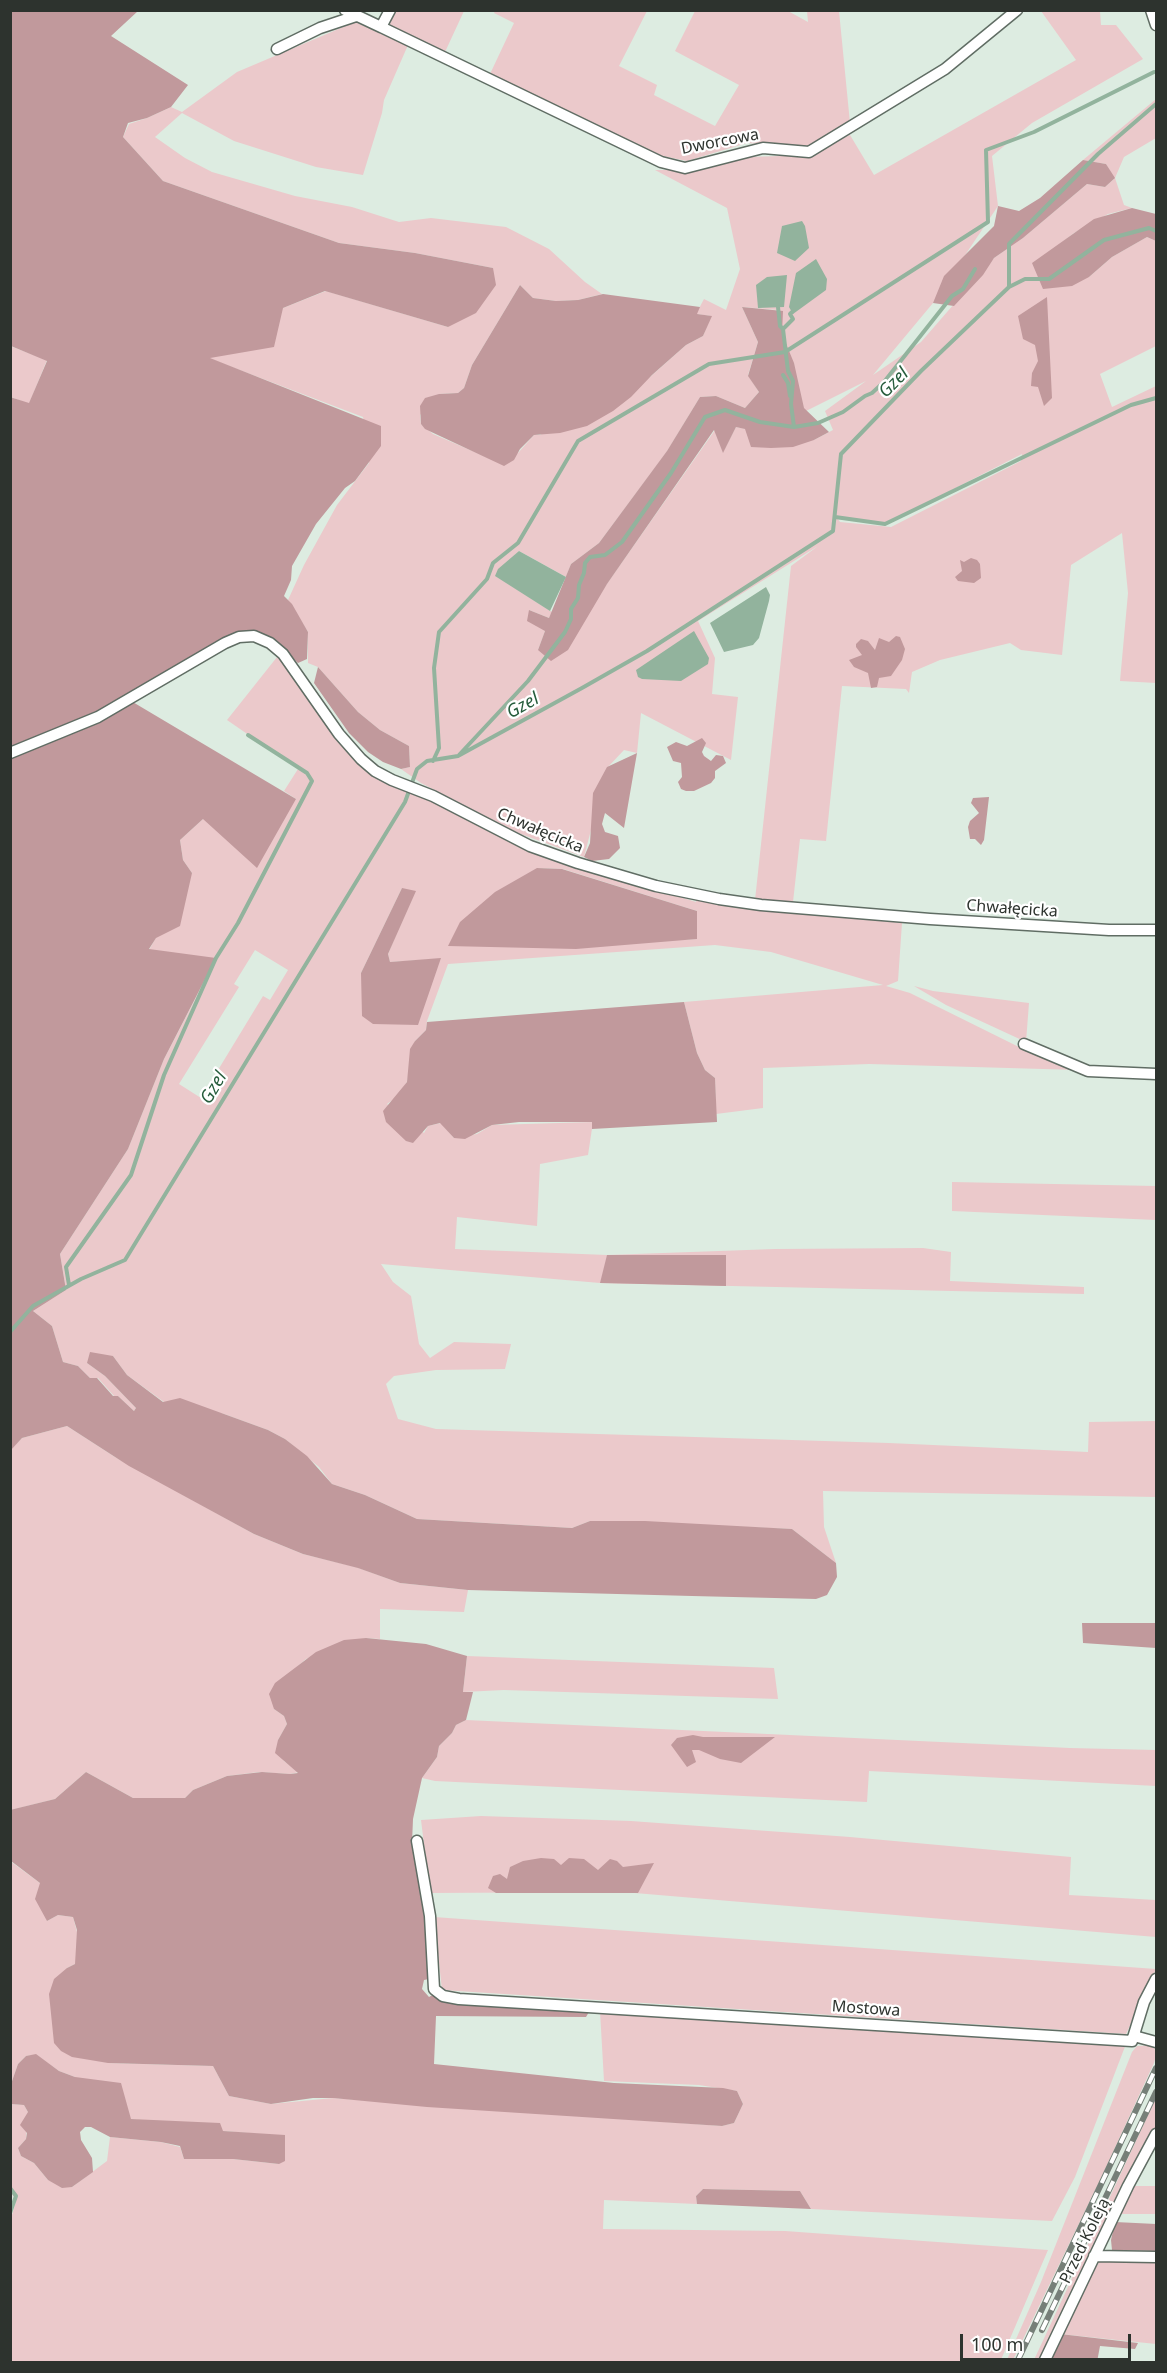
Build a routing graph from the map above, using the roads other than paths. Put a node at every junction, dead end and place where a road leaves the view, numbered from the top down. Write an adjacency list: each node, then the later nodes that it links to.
1 (345, 10): 5 (street, Dworcowa)
2 (390, 10): 7 (street)
3 (1017, 10): 7 (street, Dworcowa)
4 (1151, 10): 6 (street)
5 (356, 16): 7 (street, Dworcowa); 8 (street)
6 (1156, 25)
7 (381, 27)
8 (277, 49)
9 (10, 753): 10 (street, Chwałęcicka)
10 (1156, 930)
11 (1024, 1044): 12 (street)
12 (1156, 1074)
13 (417, 1841): 15 (street, Mostowa)
14 (1156, 1979): 15 (street)
15 (1133, 2039): 16 (street, Mostowa)
16 (1156, 2042)
17 (1156, 2134): 18 (street, Przed Koleją)
18 (1094, 2256): 19 (street); 20 (street, Przed Koleją)
19 (1156, 2257)
20 (1044, 2362)

